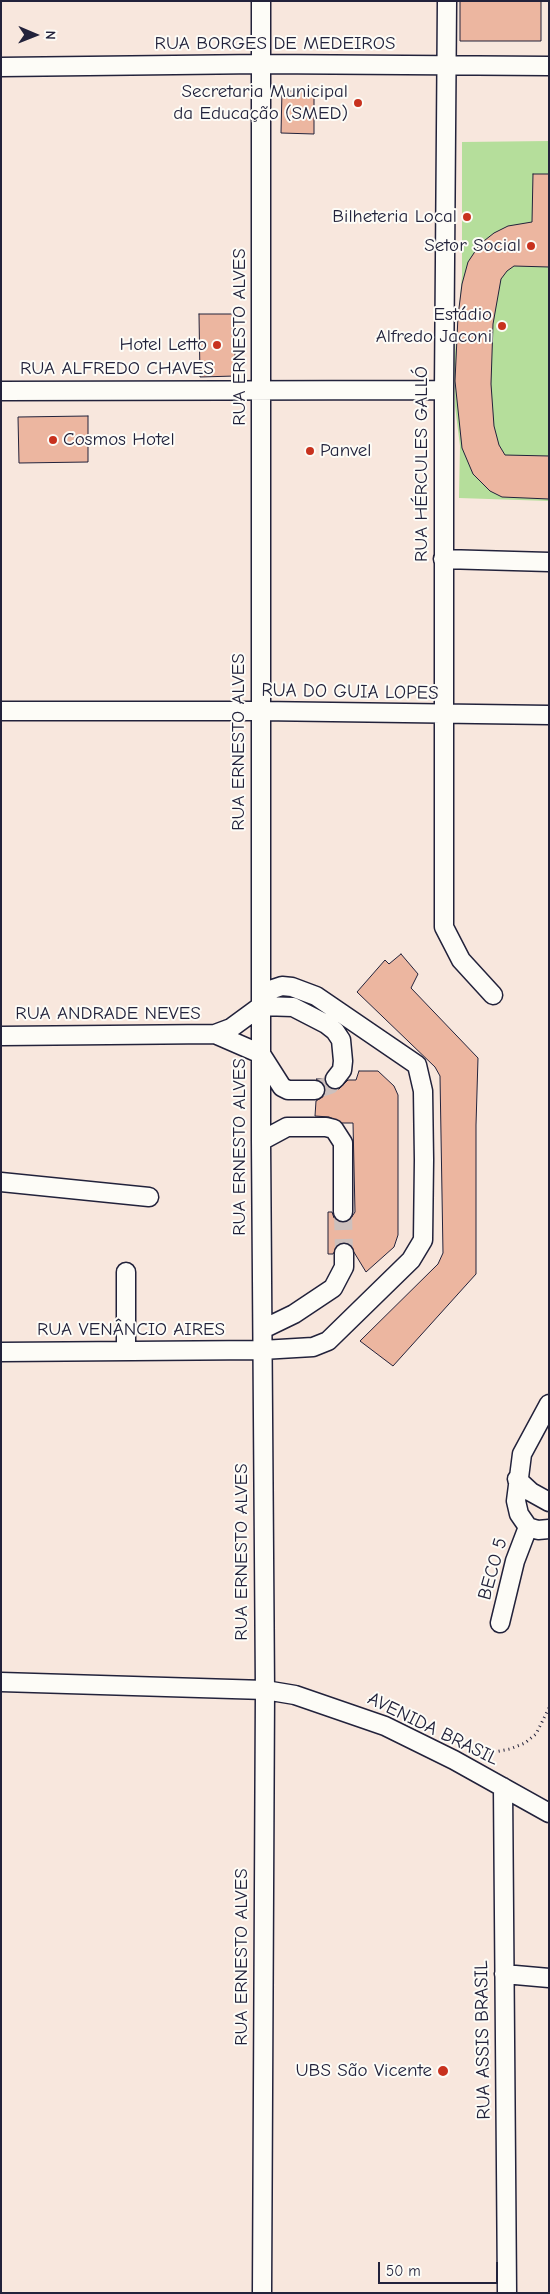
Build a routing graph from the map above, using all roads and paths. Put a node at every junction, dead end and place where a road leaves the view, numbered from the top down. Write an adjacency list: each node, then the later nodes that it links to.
1 (261, 1): 3 (street, RUA ERNESTO ALVES)
2 (447, 1): 4 (street, RUA HÉRCULES GALLÓ)
3 (261, 64): 4 (street, RUA BORGES DE MEDEIROS); 6 (street, RUA BORGES DE MEDEIROS); 7 (street, RUA ERNESTO ALVES)
4 (447, 65): 5 (street, RUA BORGES DE MEDEIROS); 8 (street, RUA HÉRCULES GALLÓ)
5 (549, 66)
6 (1, 67)
7 (261, 390): 8 (street, RUA ALFREDO CHAVES); 9 (street, RUA ALFREDO CHAVES); 13 (street, RUA ERNESTO ALVES)
8 (444, 390): 10 (street, RUA HÉRCULES GALLÓ)
9 (1, 391)
10 (443, 559): 11 (street); 14 (street, RUA HÉRCULES GALLÓ)
11 (549, 562)
12 (1, 711): 13 (street, RUA DO GUIA LOPES)
13 (260, 711): 14 (street, RUA DO GUIA LOPES); 17 (street, RUA ERNESTO ALVES)
14 (444, 715): 15 (street, RUA DO GUIA LOPES); 16 (street, RUA HÉRCULES GALLÓ)
15 (549, 715)
16 (493, 995)
17 (261, 1006): 18 (street, RUA ANDRADE NEVES); 20 (street, RUA ERNESTO ALVES); 21 (street); 31 (street, RUA ANDRADE NEVES)
18 (215, 1034): 19 (street, RUA ANDRADE NEVES); 20 (street, RUA ANDRADE NEVES)
19 (1, 1036)
20 (261, 1054): 22 (street); 23 (street, RUA ERNESTO ALVES)
21 (335, 1079)
22 (315, 1090)
23 (261, 1141): 26 (street); 29 (street, RUA ERNESTO ALVES)
24 (1, 1182): 25 (street)
25 (149, 1197)
26 (343, 1212)
27 (344, 1253): 29 (street)
28 (126, 1272): 30 (street)
29 (262, 1329): 31 (street, RUA ERNESTO ALVES)
30 (126, 1350): 31 (street, RUA VENÂNCIO AIRES); 32 (street, RUA VENÂNCIO AIRES)
31 (262, 1350): 40 (street, RUA ERNESTO ALVES)
32 (1, 1352)
33 (549, 1404): 34 (street)
34 (517, 1479): 35 (street); 36 (street)
35 (549, 1502)
36 (528, 1527): 37 (street); 38 (street, BECO 5)
37 (549, 1529)
38 (500, 1623)
39 (1, 1682): 40 (street, AVENIDA BRASIL)
40 (264, 1690): 42 (street, AVENIDA BRASIL); 47 (street, RUA ERNESTO ALVES)
41 (549, 1708): 42 (path)
42 (454, 1760): 43 (street, AVENIDA BRASIL)
43 (503, 1787): 44 (street, AVENIDA BRASIL); 45 (street, RUA ASSIS BRASIL)
44 (549, 1813)
45 (504, 1974): 46 (street); 48 (street, RUA ASSIS BRASIL)
46 (549, 1978)
47 (262, 2293)
48 (507, 2293)

